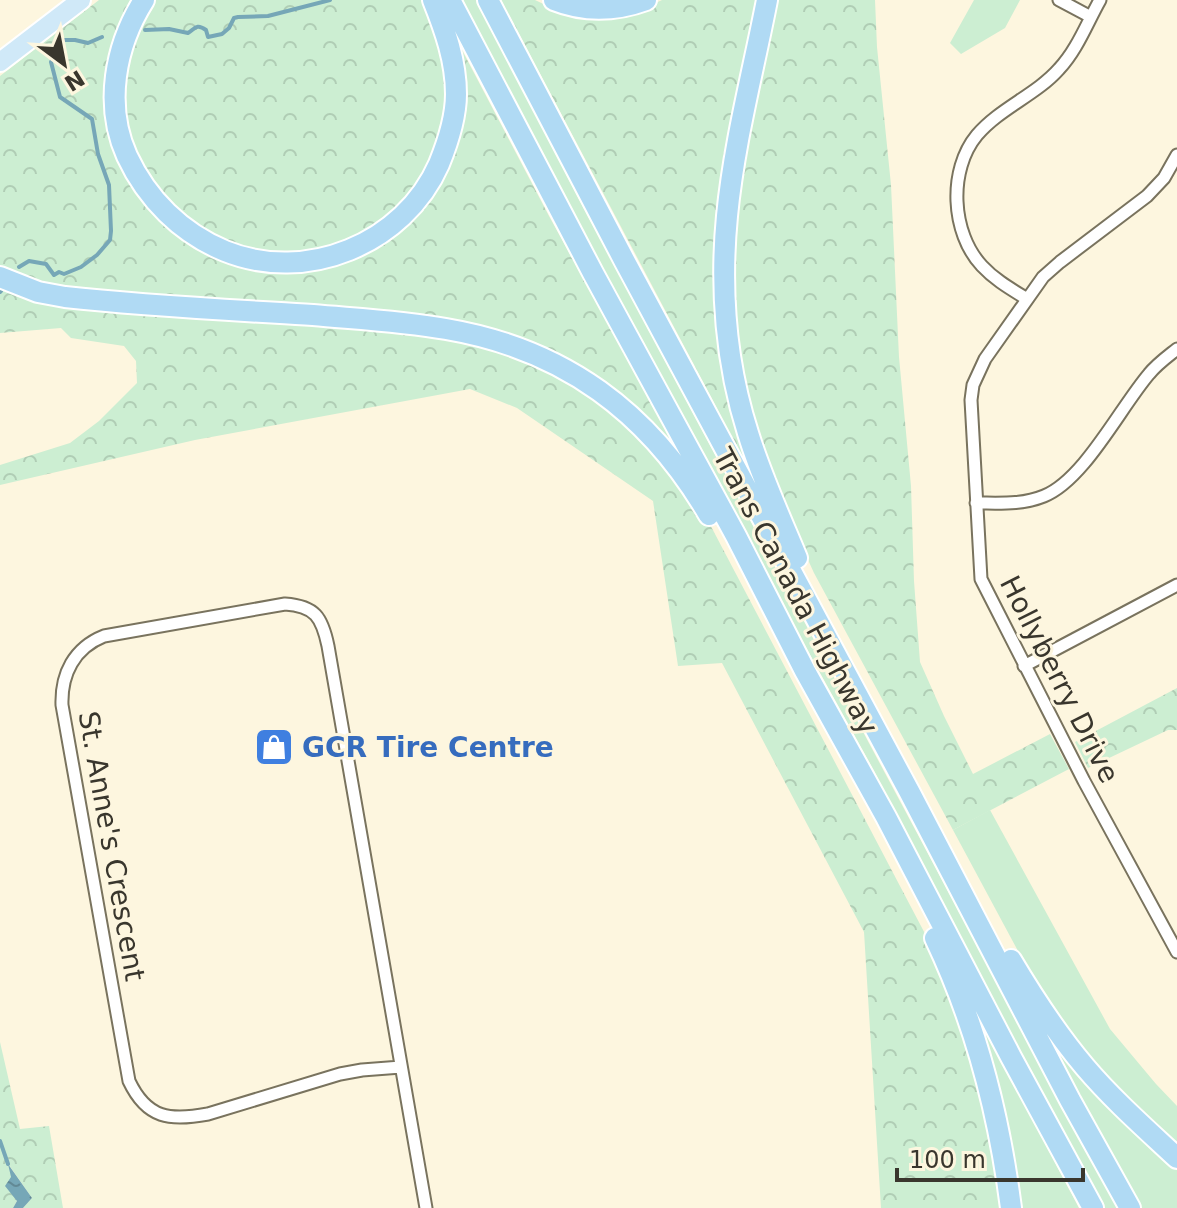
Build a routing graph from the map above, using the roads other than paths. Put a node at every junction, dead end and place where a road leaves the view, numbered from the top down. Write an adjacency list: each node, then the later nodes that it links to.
1 (81, 0): 12 (main road)
2 (144, 0): 3 (highway)
3 (433, 0)
4 (450, 0): 21 (highway, Trans Canada Highway)
5 (488, 0): 20 (highway, Trans Canada Highway)
6 (554, 0): 7 (highway)
7 (646, 0)
8 (767, 0): 20 (highway)
9 (1059, 0): 11 (street)
10 (1100, 0): 11 (street)
11 (1091, 17): 15 (street)
12 (0, 62)
13 (1177, 155): 15 (street, Hollyberry Drive)
14 (0, 277): 21 (highway)
15 (1027, 299): 17 (street, Hollyberry Drive)
16 (1177, 349): 17 (street)
17 (976, 503): 19 (street, Hollyberry Drive)
18 (1177, 585): 19 (street)
19 (1024, 666): 22 (street, Hollyberry Drive)
20 (905, 785): 24 (highway); 28 (highway, Trans Canada Highway)
21 (883, 811): 26 (highway); 27 (highway, Trans Canada Highway)
22 (1177, 952)
23 (401, 1067): 23 (street, St. Anne's Crescent); 25 (street, St. Anne's Crescent)
24 (1177, 1158)
25 (426, 1208)
26 (1011, 1208)
27 (1093, 1208)
28 (1130, 1208)

